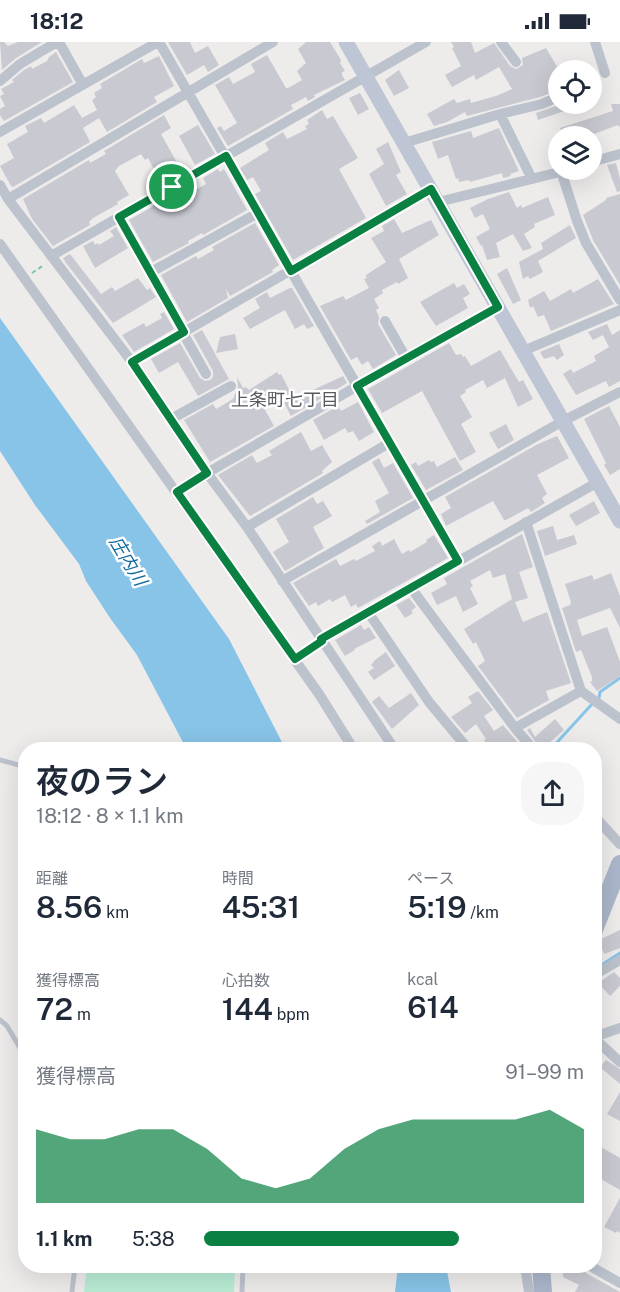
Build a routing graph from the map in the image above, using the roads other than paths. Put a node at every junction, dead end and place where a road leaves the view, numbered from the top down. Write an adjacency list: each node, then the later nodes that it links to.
1 (58, 42): 11 (street); 12 (street)
2 (159, 42): 12 (street); 13 (street)
3 (273, 42): 13 (street)
4 (346, 42): 10 (street)
5 (426, 42): 10 (street)
6 (501, 42): 8 (street)
7 (595, 42): 9 (street)
8 (516, 62)
9 (605, 73)
10 (366, 76): 17 (street); 19 (street)
11 (0, 81)
12 (83, 85): 16 (street)
13 (188, 92): 19 (street); 26 (street)
14 (548, 101): 15 (street)
15 (500, 114): 17 (street); 22 (street)
16 (0, 132)
17 (405, 143): 25 (street)
18 (620, 154): 20 (street)
19 (226, 156): 27 (street); 28 (street)
20 (602, 159)
21 (548, 175): 22 (street)
22 (532, 179): 25 (street)
23 (567, 180): 33 (street)
24 (0, 185): 26 (street)
25 (435, 196): 31 (street); 34 (street)
26 (8, 199): 30 (street)
27 (258, 213): 31 (street); 32 (street)
28 (119, 217): 30 (street); 32 (street)
29 (0, 244): 62 (street)
30 (52, 258): 40 (street)
31 (291, 271): 37 (street); 43 (street)
32 (151, 272): 37 (street)
33 (620, 300)
34 (498, 307): 38 (street); 39 (street)
35 (620, 310): 38 (street)
36 (385, 321): 39 (street)
37 (184, 332): 40 (street); 41 (street)
38 (523, 351): 46 (street)
39 (406, 358): 43 (street)
40 (132, 362): 45 (street)
41 (206, 374)
42 (231, 386): 45 (street)
43 (357, 386): 47 (street); 48 (street)
44 (620, 392): 46 (street)
45 (171, 419): 48 (street)
46 (563, 421): 49 (street); 50 (street)
47 (389, 443): 50 (street); 53 (street)
48 (207, 473): 53 (street)
49 (598, 482): 51 (street); 52 (street)
50 (423, 502): 54 (street); 55 (street)
51 (619, 516)
52 (526, 522): 54 (street); 59 (street)
53 (247, 527): 55 (street)
54 (458, 561): 56 (street)
55 (282, 581): 58 (street)
56 (411, 588): 57 (street); 61 (street)
57 (369, 612): 58 (street); 64 (street)
58 (322, 640): 63 (street)
59 (581, 691): 60 (street); 61 (street)
60 (620, 719)
61 (515, 728): 65 (street)
62 (349, 742)
63 (390, 742)
64 (463, 742)
65 (527, 742)
66 (0, 760): 67 (lane)
67 (18, 765)
68 (602, 825): 69 (street)
69 (620, 844)
70 (620, 864): 71 (main road)
71 (602, 910)
72 (618, 964): 73 (street)
73 (602, 971)
74 (0, 1020): 77 (lane)
75 (620, 1028): 76 (street)
76 (602, 1034)
77 (18, 1045)
78 (602, 1045): 79 (street)
79 (620, 1062)
80 (74, 1273): 86 (lane)
81 (243, 1273): 87 (lane)
82 (526, 1273): 88 (street)
83 (542, 1273): 89 (main road)
84 (602, 1273): 85 (street)
85 (620, 1283)
86 (72, 1292)
87 (242, 1292)
88 (529, 1292)
89 (543, 1292)

